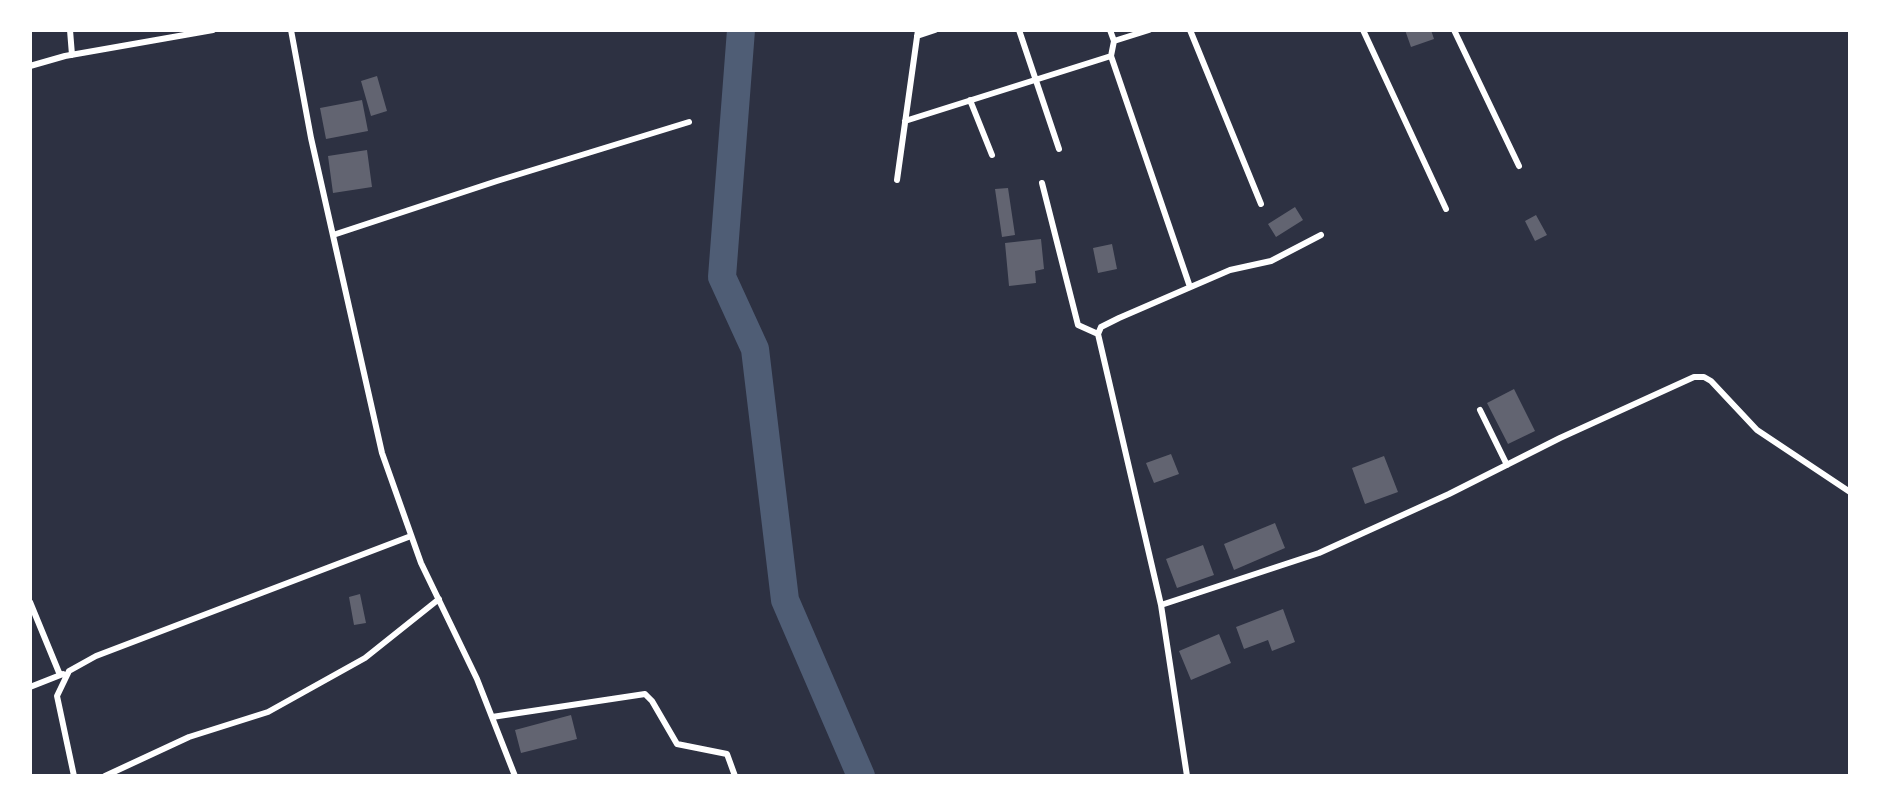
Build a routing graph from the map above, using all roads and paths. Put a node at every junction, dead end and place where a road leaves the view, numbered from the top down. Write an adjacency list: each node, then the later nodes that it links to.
1 (70, 30): 13 (street)
2 (213, 30): 13 (street)
3 (291, 30): 27 (street)
4 (935, 30): 11 (street)
5 (1019, 30): 16 (street)
6 (1110, 30): 12 (street)
7 (1149, 30): 12 (street)
8 (1190, 30): 25 (street)
9 (1363, 30): 26 (street)
10 (1454, 30): 22 (street)
11 (917, 33): 18 (street)
12 (1114, 41): 14 (street)
13 (72, 55): 15 (street)
14 (1111, 56): 16 (street); 29 (street)
15 (30, 66)
16 (1035, 80): 17 (street); 20 (street)
17 (970, 100): 18 (street); 21 (street)
18 (905, 121): 23 (street)
19 (689, 122): 27 (street)
20 (1059, 149)
21 (992, 155)
22 (1519, 166)
23 (897, 180)
24 (1042, 183): 30 (street)
25 (1261, 204)
26 (1446, 209)
27 (333, 235): 34 (street)
28 (1321, 235): 29 (street)
29 (1190, 287): 30 (street)
30 (1098, 334): 37 (street)
31 (1480, 410): 32 (street)
32 (1508, 465): 33 (street); 37 (street)
33 (1850, 492)
34 (411, 536): 35 (street); 38 (street)
35 (439, 599): 41 (street); 43 (street)
36 (30, 602): 39 (street)
37 (1161, 605): 46 (street)
38 (69, 671): 39 (street); 42 (street)
39 (60, 675): 40 (street)
40 (30, 687)
41 (492, 717): 44 (street); 45 (street)
42 (74, 776)
43 (105, 776)
44 (515, 776)
45 (735, 776)
46 (1187, 776)

